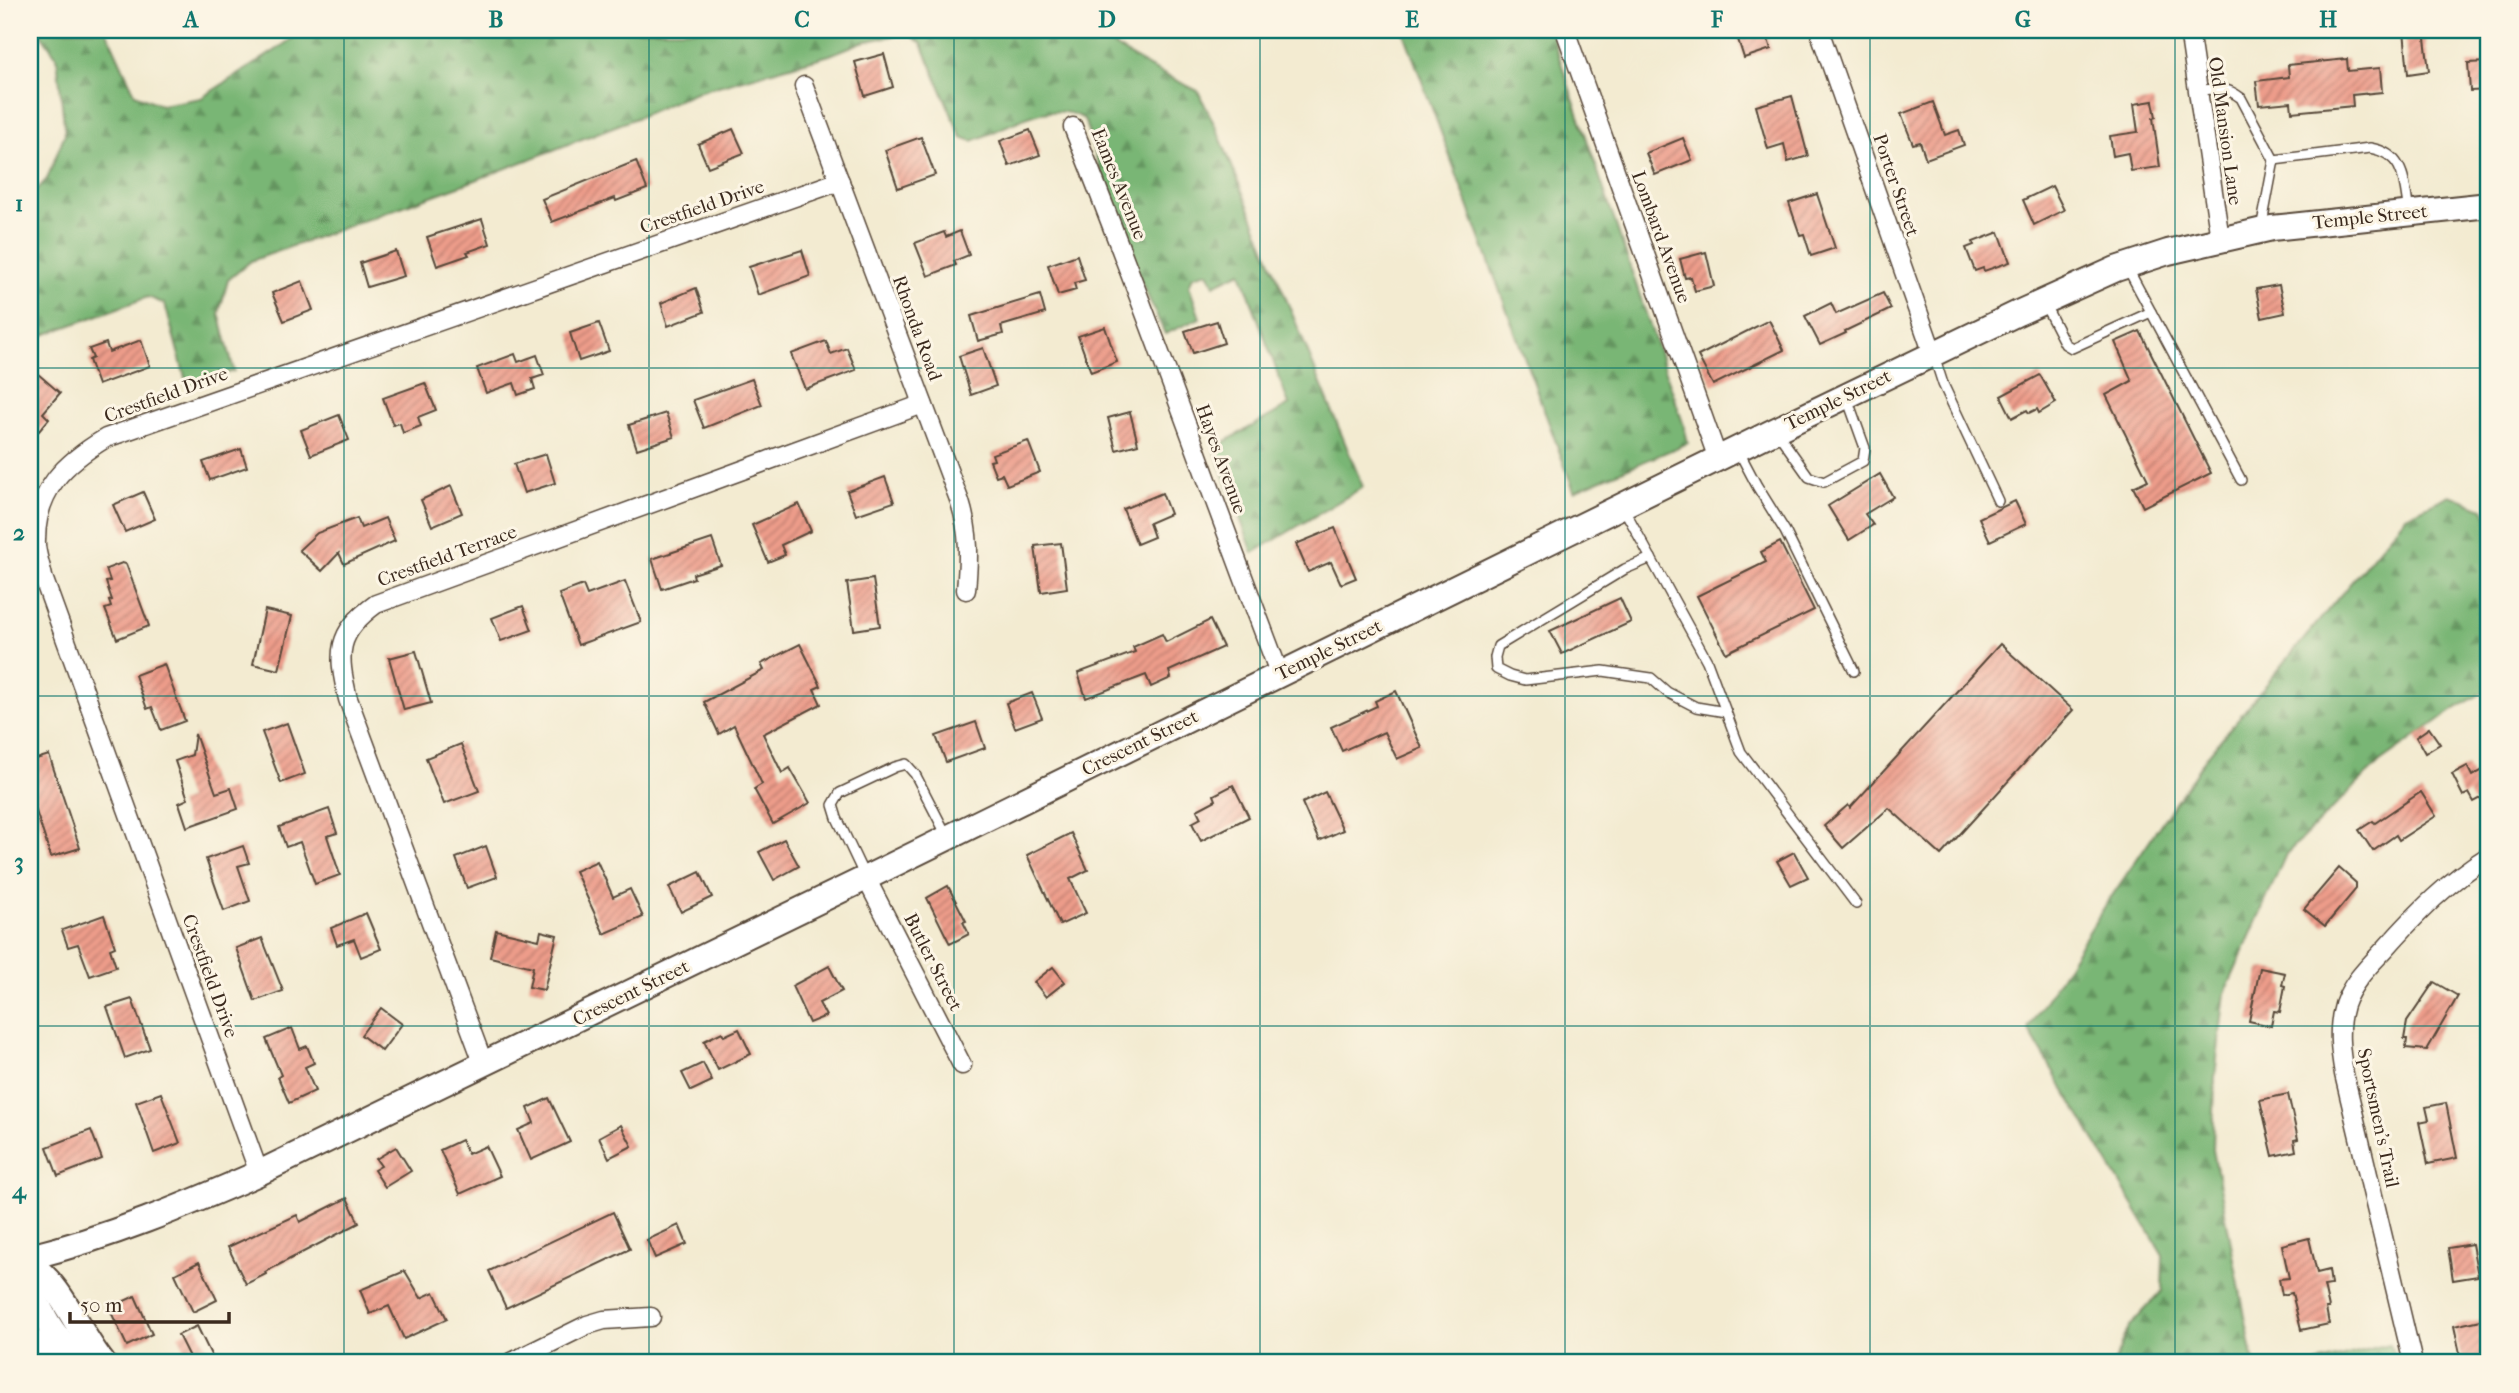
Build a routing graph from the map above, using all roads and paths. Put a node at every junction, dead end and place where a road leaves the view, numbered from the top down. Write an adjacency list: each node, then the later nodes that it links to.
1 (1565, 30): 21 (street, Lombard Avenue)
2 (1819, 30): 17 (street, Porter Street)
3 (2189, 30): 5 (street, Old Mansion Lane)
4 (804, 86): 8 (street, Rhonda Road)
5 (2198, 91): 7 (lane); 12 (street, Old Mansion Lane)
6 (1073, 127): 13 (street, Eames Avenue)
7 (2274, 160): 10 (lane); 11 (lane)
8 (840, 181): 19 (street, Rhonda Road); 37 (street, Crestfield Drive)
9 (2489, 205): 10 (main road, Temple Street)
10 (2409, 213): 11 (main road, Temple Street)
11 (2260, 230): 12 (main road, Temple Street)
12 (2220, 239): 14 (main road, Temple Street)
13 (1125, 257): 28 (street, Hayes Avenue)
14 (2126, 266): 15 (main road, Temple Street); 16 (lane)
15 (2043, 302): 16 (lane); 17 (main road, Temple Street)
16 (2151, 312): 22 (lane)
17 (1933, 354): 18 (main road, Temple Street); 23 (lane)
18 (1846, 396): 20 (main road, Temple Street); 20 (lane)
19 (923, 404): 26 (street, Rhonda Road); 35 (street, Crestfield Terrace)
20 (1776, 430): 21 (main road, Temple Street)
21 (1728, 454): 24 (main road, Temple Street); 27 (lane)
22 (2241, 480)
23 (1998, 501)
24 (1622, 506): 25 (lane); 28 (main road, Temple Street)
25 (1651, 558): 30 (lane); 30 (lane)
26 (967, 590)
27 (1854, 671)
28 (1280, 675): 29 (main road, Temple Street)
29 (1222, 703): 31 (main road, Crescent Street)
30 (1726, 712): 34 (lane)
31 (948, 838): 33 (main road, Crescent Street); 33 (lane)
32 (2489, 856): 47 (street, Sportsmen's Trail)
33 (866, 878): 35 (main road, Crescent Street); 36 (street, Butler Street)
34 (1856, 904)
35 (484, 1065): 37 (main road, Crescent Street)
36 (962, 1065)
37 (259, 1173): 38 (main road, Crescent Street)
38 (30, 1256)
39 (30, 1264): 45 (main road)
40 (30, 1289): 44 (main road)
41 (651, 1317): 46 (street)
42 (30, 1340): 43 (main road)
43 (62, 1363)
44 (84, 1363)
45 (103, 1363)
46 (510, 1363)
47 (2413, 1363)

